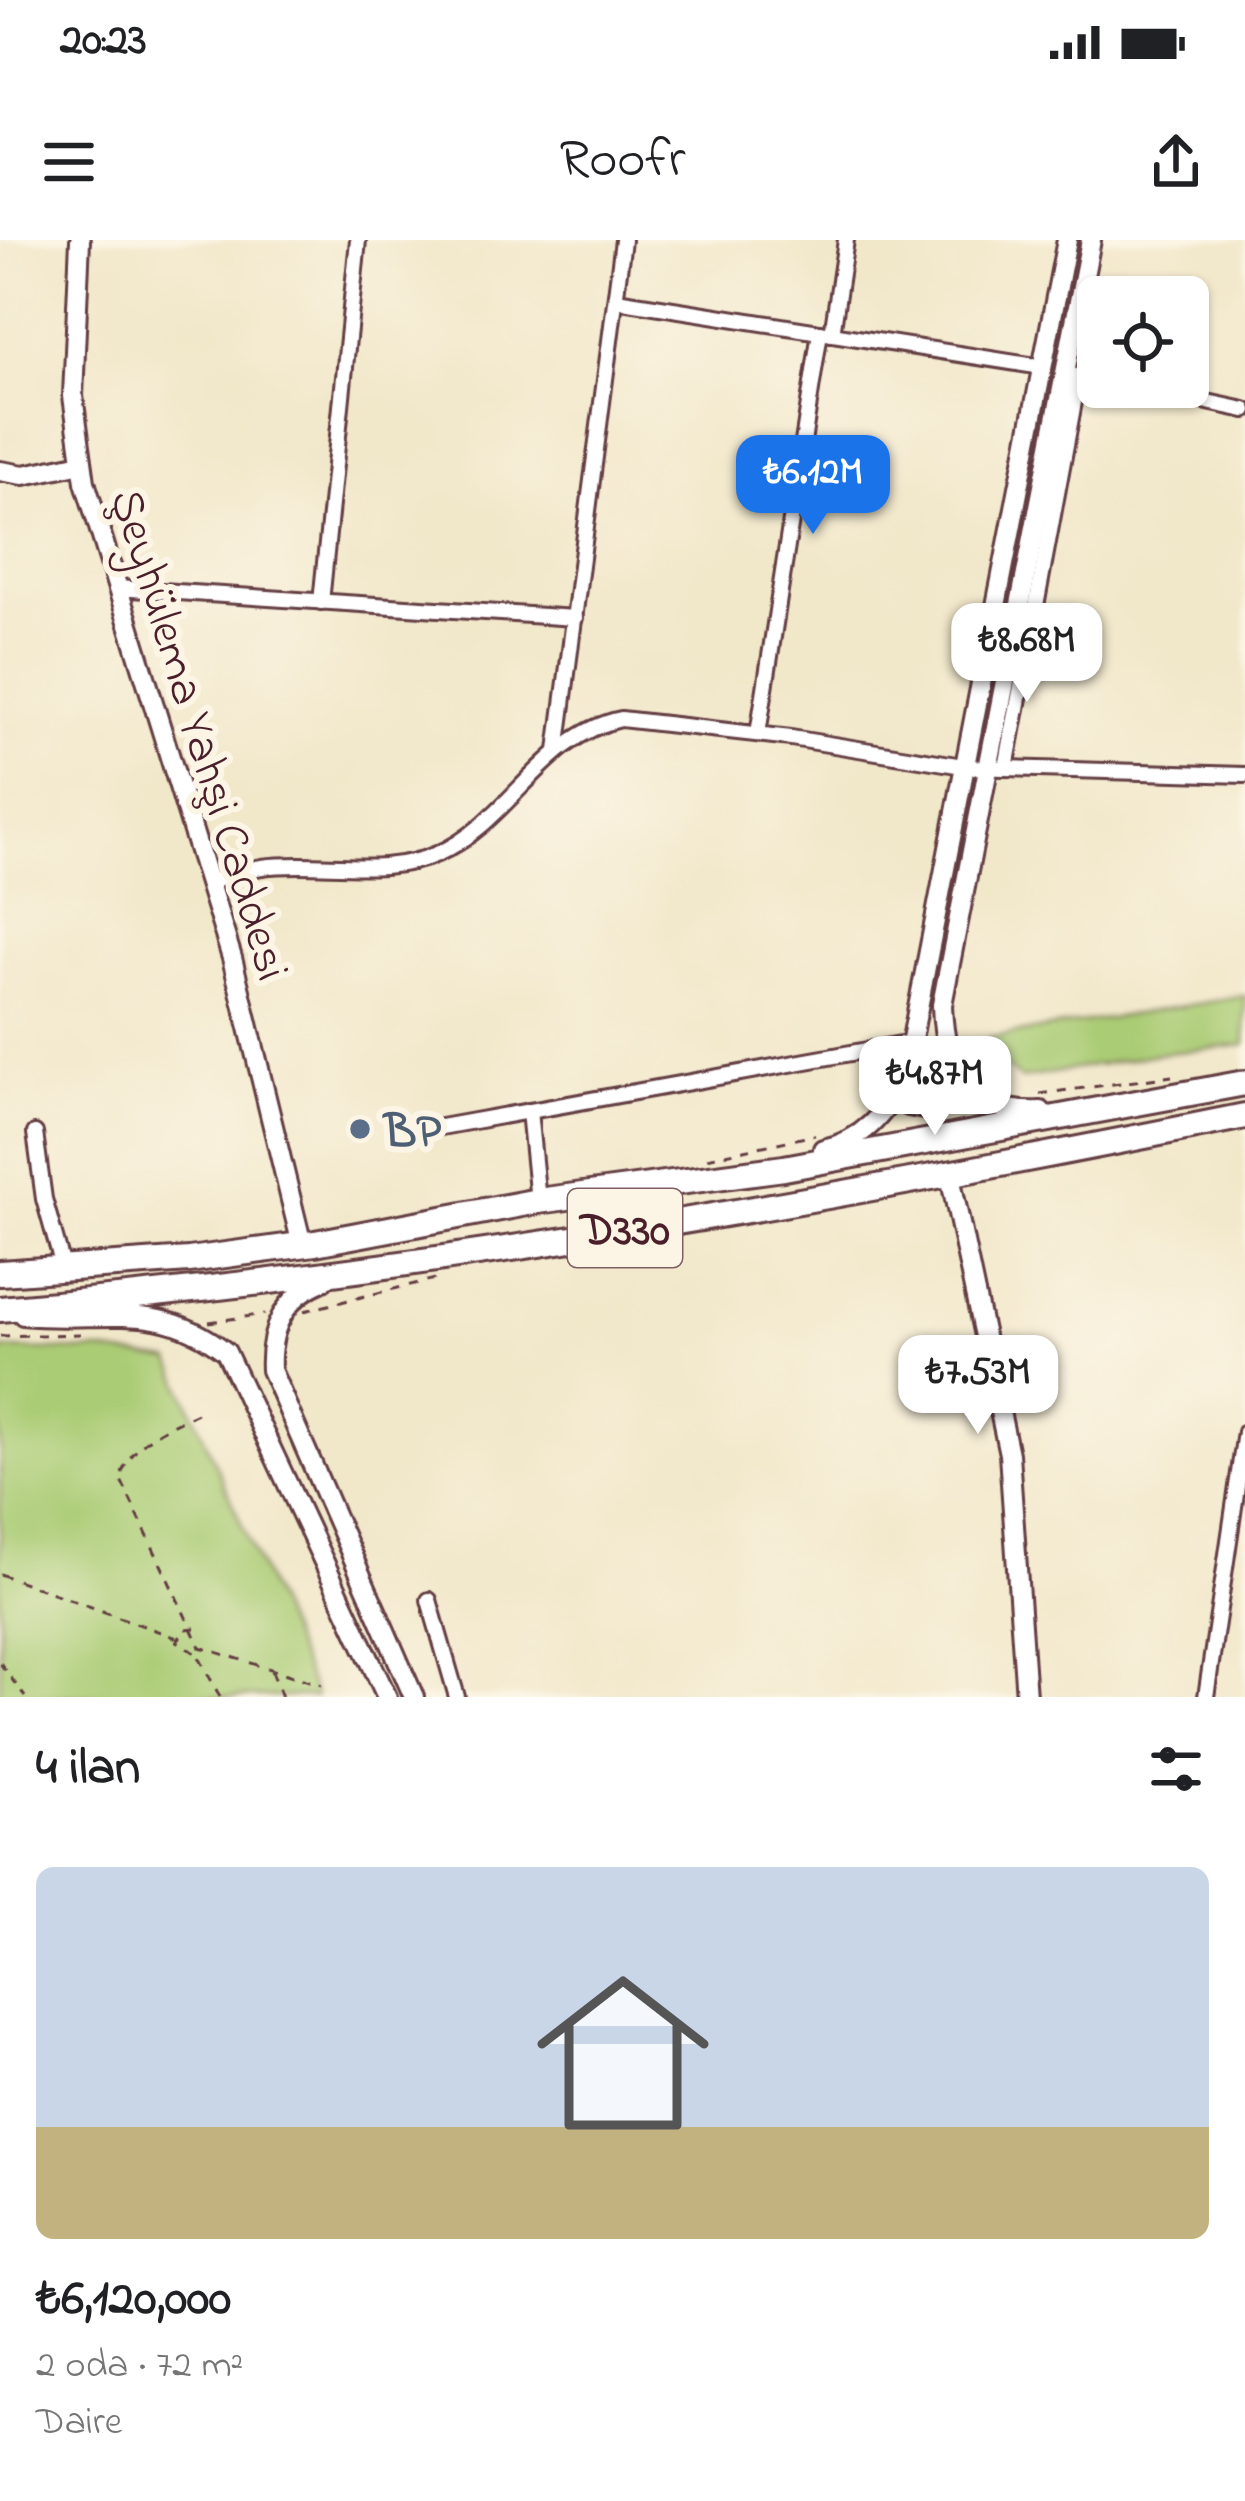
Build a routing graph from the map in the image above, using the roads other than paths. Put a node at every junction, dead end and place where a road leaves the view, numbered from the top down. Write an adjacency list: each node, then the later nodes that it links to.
1 (80, 240): 14 (street, Şeyhülema Yahşi Caddesi)
2 (358, 240): 17 (street)
3 (623, 240): 7 (street)
4 (846, 240): 8 (street)
5 (1066, 240): 9 (street)
6 (1091, 240): 10 (street)
7 (616, 300): 8 (street); 18 (street)
8 (826, 333): 9 (street); 19 (street)
9 (1042, 367): 21 (street)
10 (1071, 373): 11 (street); 21 (street)
11 (1077, 374)
12 (1209, 402): 13 (street)
13 (1245, 410)
14 (82, 463): 15 (street); 16 (street, Şeyhülema Yahşi Caddesi)
15 (0, 472)
16 (116, 588): 17 (street); 23 (street, Şeyhülema Yahşi Caddesi)
17 (321, 602): 18 (street)
18 (574, 619): 20 (street)
19 (758, 734): 20 (street); 21 (street)
20 (557, 752): 23 (street)
21 (987, 768): 22 (street); 24 (street); 25 (street)
22 (1245, 775)
23 (208, 883): 36 (street, Şeyhülema Yahşi Caddesi)
24 (911, 1042): 26 (street); 28 (street)
25 (951, 1064): 26 (street); 30 (street)
26 (904, 1080): 33 (street)
27 (1245, 1083): 30 (highway, D330)
28 (529, 1111): 31 (street); 35 (street)
29 (1245, 1116): 34 (highway, D330)
30 (1062, 1119): 33 (highway, D330)
31 (441, 1127)
32 (35, 1133): 37 (street)
33 (784, 1168): 35 (highway, D330)
34 (950, 1176): 39 (highway, D330); 46 (street)
35 (538, 1201): 36 (highway, D330)
36 (302, 1245): 37 (highway, D330)
37 (64, 1270): 38 (highway, D330)
38 (0, 1273)
39 (344, 1273): 40 (highway, D330); 44 (street)
40 (0, 1311): 43 (street)
41 (1245, 1432): 47 (street)
42 (429, 1600): 45 (street)
43 (387, 1697)
44 (414, 1697)
45 (457, 1697)
46 (1026, 1697)
47 (1206, 1697)

